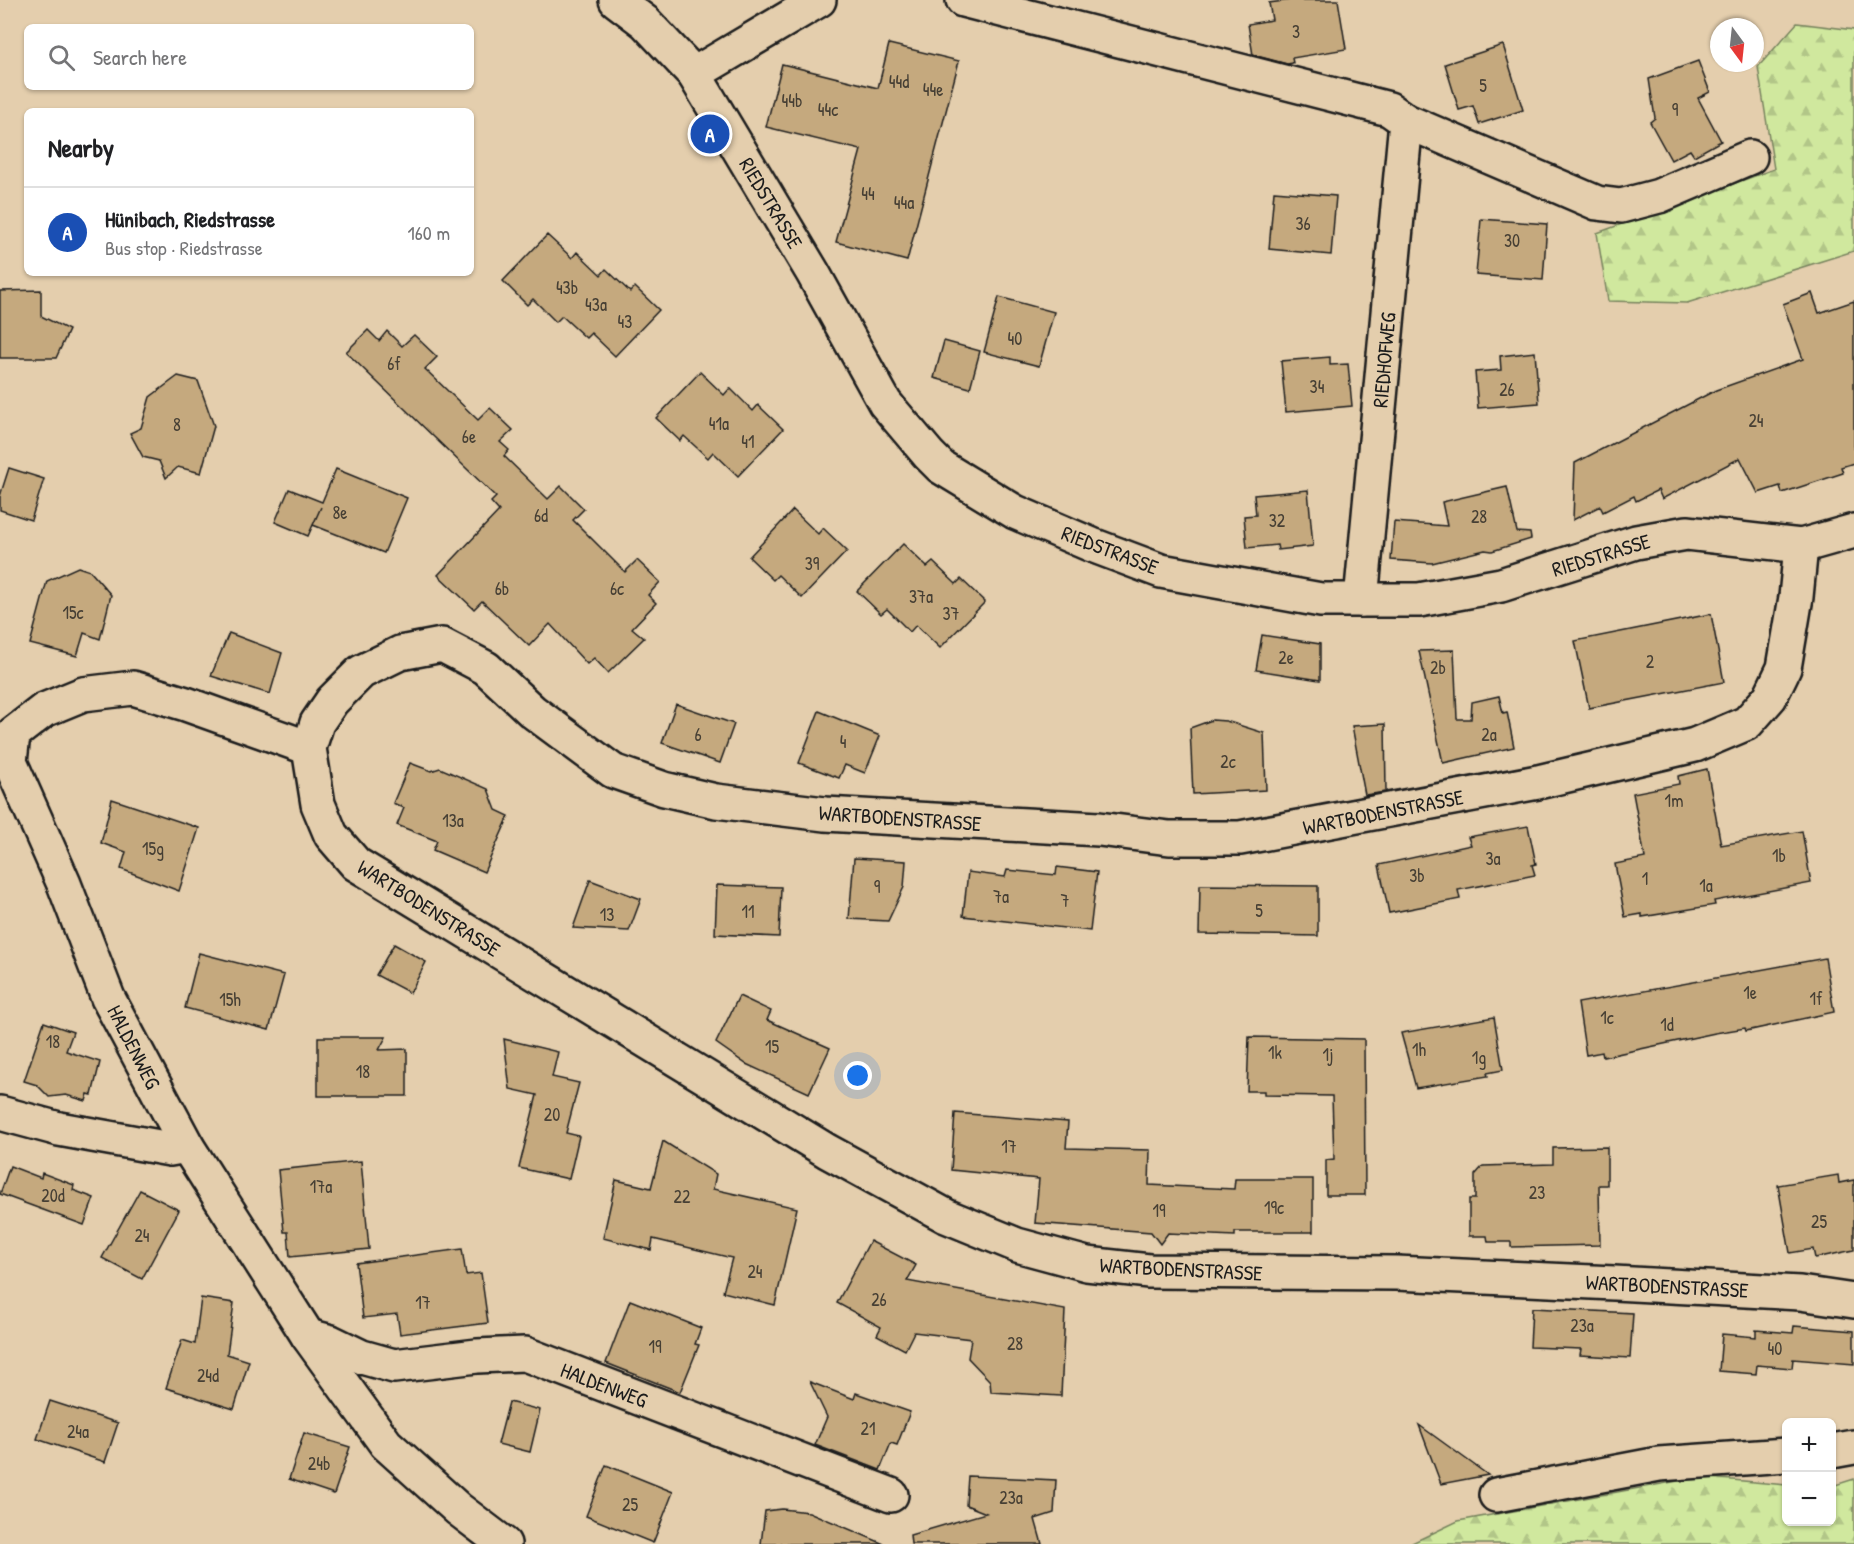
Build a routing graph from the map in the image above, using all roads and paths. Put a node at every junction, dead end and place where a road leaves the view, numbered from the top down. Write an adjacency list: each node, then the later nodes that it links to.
1 (616, 0): 4 (street, RIEDSTRASSE)
2 (819, 0): 4 (street)
3 (963, 0): 5 (street)
4 (694, 74): 9 (street, RIEDSTRASSE)
5 (1406, 121): 6 (street); 9 (street, RIEDHOFWEG)
6 (1750, 157)
7 (1854, 531): 8 (street, RIEDSTRASSE)
8 (1801, 546): 9 (street, RIEDSTRASSE); 11 (street, WARTBODENSTRASSE)
9 (1361, 600)
10 (6, 730): 11 (street, HALDENWEG); 13 (street, HALDENWEG)
11 (309, 748): 14 (street, WARTBODENSTRASSE)
12 (0, 1113): 13 (street)
13 (188, 1146): 15 (street, HALDENWEG)
14 (1854, 1301)
15 (308, 1336): 19 (street, HALDENWEG); 21 (street, HALDENWEG)
16 (1854, 1447): 17 (street)
17 (1836, 1450)
18 (1782, 1455): 20 (street)
19 (891, 1495)
20 (1496, 1495)
21 (504, 1544)

